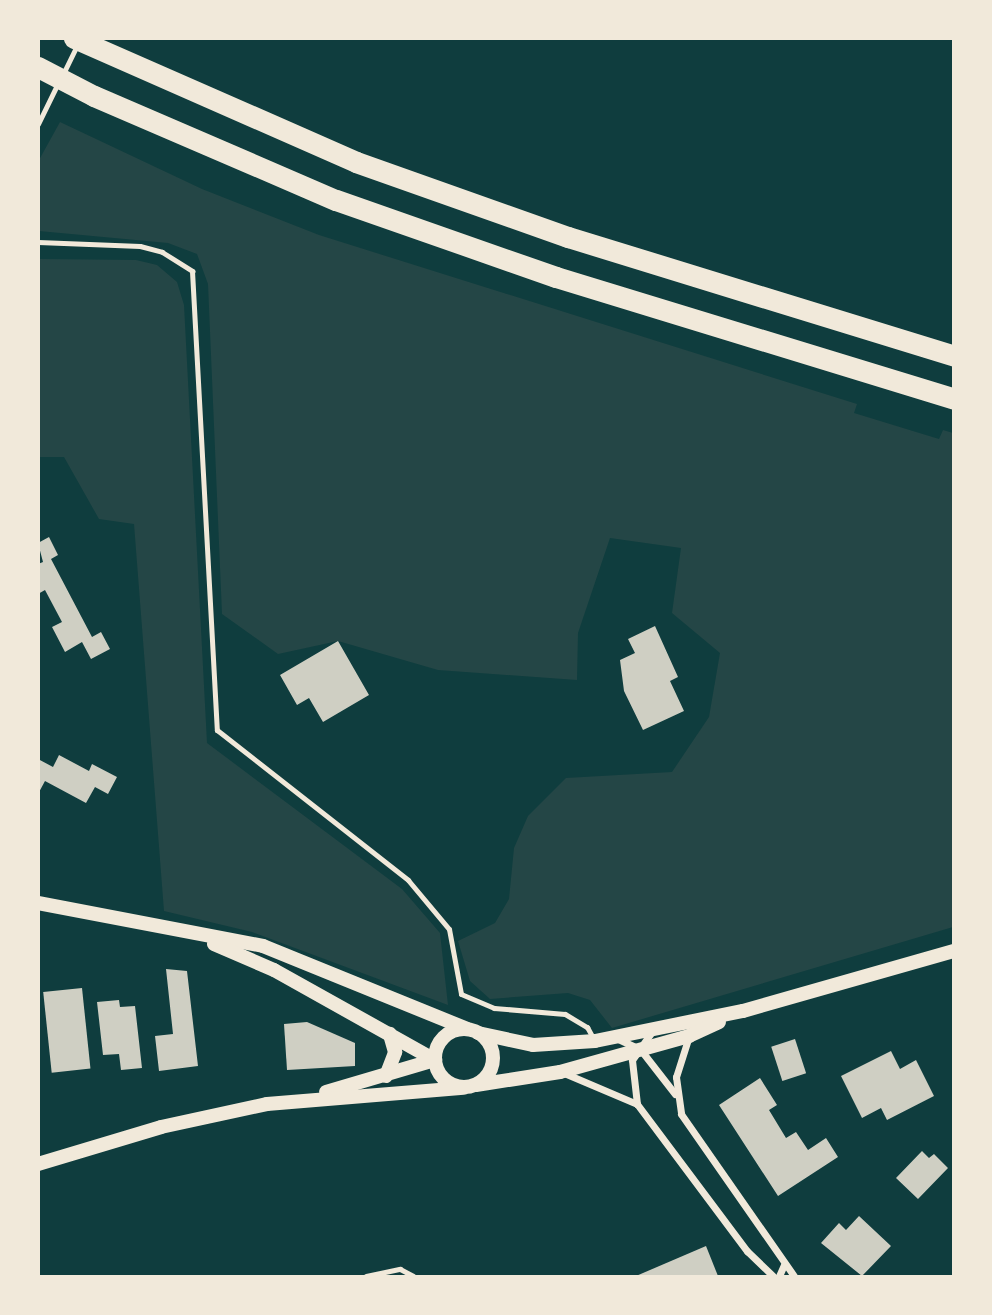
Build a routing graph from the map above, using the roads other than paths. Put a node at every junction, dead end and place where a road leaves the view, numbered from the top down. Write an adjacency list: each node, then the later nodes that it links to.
1 (74, 38): 6 (highway)
2 (80, 38): 4 (lane)
3 (38, 67): 7 (highway)
4 (38, 124)
5 (38, 242): 17 (lane)
6 (954, 356)
7 (954, 399)
8 (38, 903): 9 (main road)
9 (197, 937): 13 (main road); 14 (main road)
10 (954, 951): 11 (main road)
11 (743, 1012): 12 (main road); 15 (main road)
12 (654, 1029): 16 (main road); 18 (street)
13 (473, 1031): 17 (main road); 19 (main road); 22 (main road)
14 (390, 1034): 19 (main road); 21 (main road)
15 (689, 1036): 18 (main road); 24 (street)
16 (614, 1037): 17 (main road); 18 (street)
17 (595, 1041)
18 (640, 1049): 20 (main road); 24 (street); 25 (street)
19 (435, 1060): 21 (main road); 22 (main road)
20 (560, 1072): 22 (main road); 25 (street)
21 (386, 1076): 23 (main road)
22 (469, 1086): 23 (main road)
23 (302, 1099): 26 (main road)
24 (678, 1101): 27 (street)
25 (637, 1104): 30 (street)
26 (38, 1164)
27 (784, 1265): 31 (street); 32 (street)
28 (366, 1276): 29 (lane)
29 (413, 1276)
30 (773, 1276)
31 (779, 1276)
32 (794, 1276)

